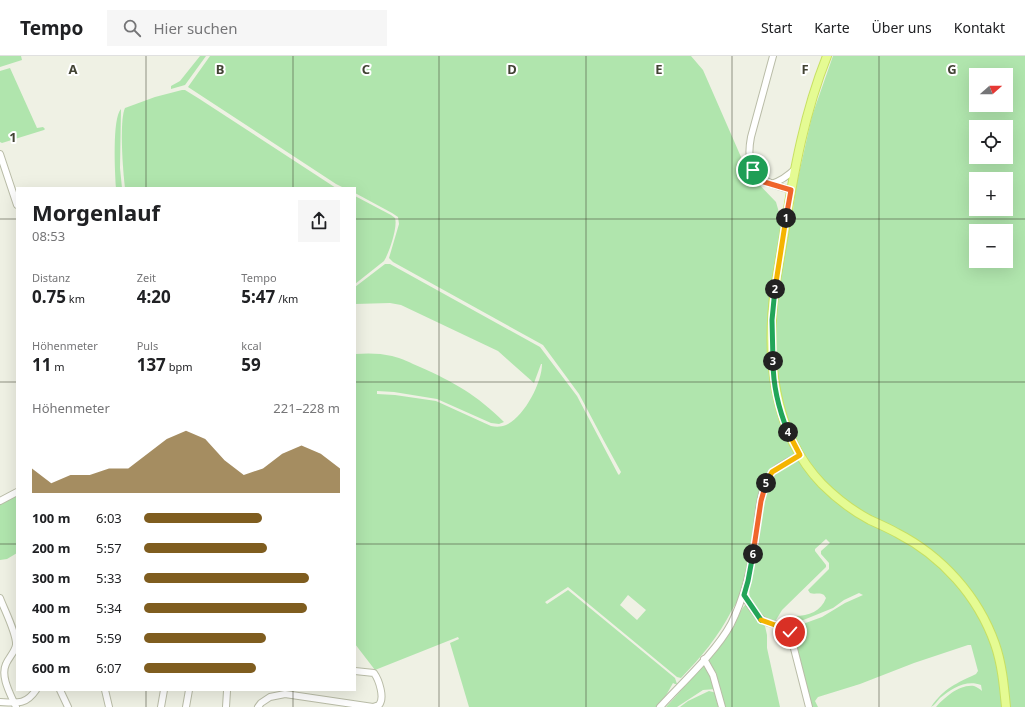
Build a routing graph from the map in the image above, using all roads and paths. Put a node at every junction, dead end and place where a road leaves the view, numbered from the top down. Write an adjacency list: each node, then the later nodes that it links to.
1 (774, 56): 5 (street)
2 (827, 56): 4 (main road)
3 (0, 154): 7 (street)
4 (796, 168): 5 (street); 6 (main road)
5 (771, 184): 6 (street)
6 (791, 190): 8 (main road)
7 (16, 202)
8 (800, 455): 11 (street); 34 (main road)
9 (16, 493): 10 (street)
10 (0, 501)
11 (744, 595): 15 (street); 33 (street)
12 (0, 598): 14 (street)
13 (16, 621): 14 (street)
14 (10, 623): 24 (street)
15 (704, 659): 31 (street); 32 (street)
16 (356, 671): 30 (street)
17 (35, 691): 24 (street)
18 (60, 691): 25 (street)
19 (105, 691): 26 (street)
20 (164, 691): 27 (street)
21 (189, 691): 28 (street)
22 (227, 691): 29 (street)
23 (0, 702): 24 (street)
24 (16, 705)
25 (68, 707)
26 (108, 707)
27 (162, 707)
28 (186, 707)
29 (226, 707)
30 (258, 707)
31 (660, 707)
32 (722, 707)
33 (809, 707)
34 (1006, 707)

